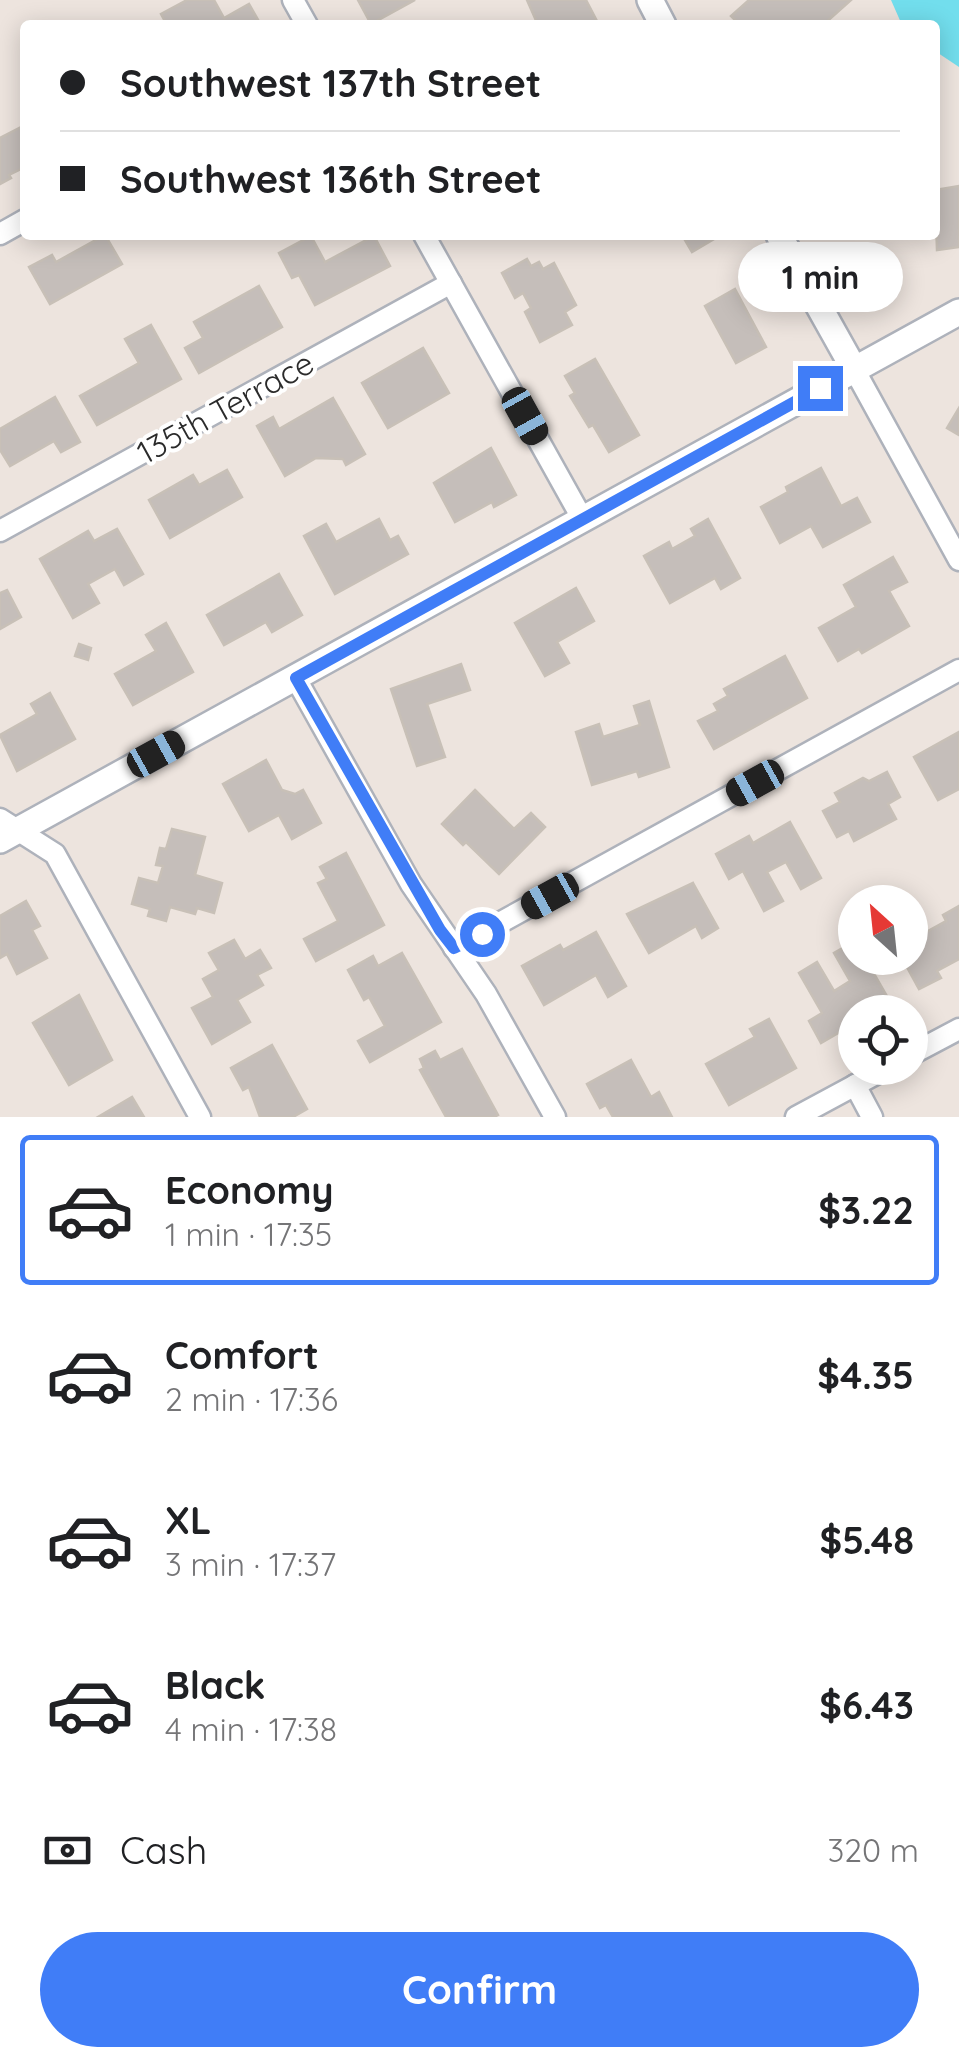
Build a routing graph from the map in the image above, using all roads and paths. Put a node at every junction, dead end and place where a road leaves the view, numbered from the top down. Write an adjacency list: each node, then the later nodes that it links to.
1 (427, 240): 3 (street)
2 (782, 240): 5 (street)
3 (451, 283): 6 (street); 7 (street, 135th Terrace)
4 (959, 312): 5 (street)
5 (854, 369): 6 (street); 8 (street)
6 (583, 520): 10 (street)
7 (0, 531)
8 (959, 560)
9 (959, 670): 12 (street)
10 (296, 678): 11 (street); 12 (street)
11 (5, 830): 16 (street)
12 (454, 948): 17 (street)
13 (959, 1028): 14 (street)
14 (928, 1045)
15 (855, 1085): 18 (street); 19 (street)
16 (200, 1117)
17 (554, 1117)
18 (796, 1117)
19 (872, 1117)

